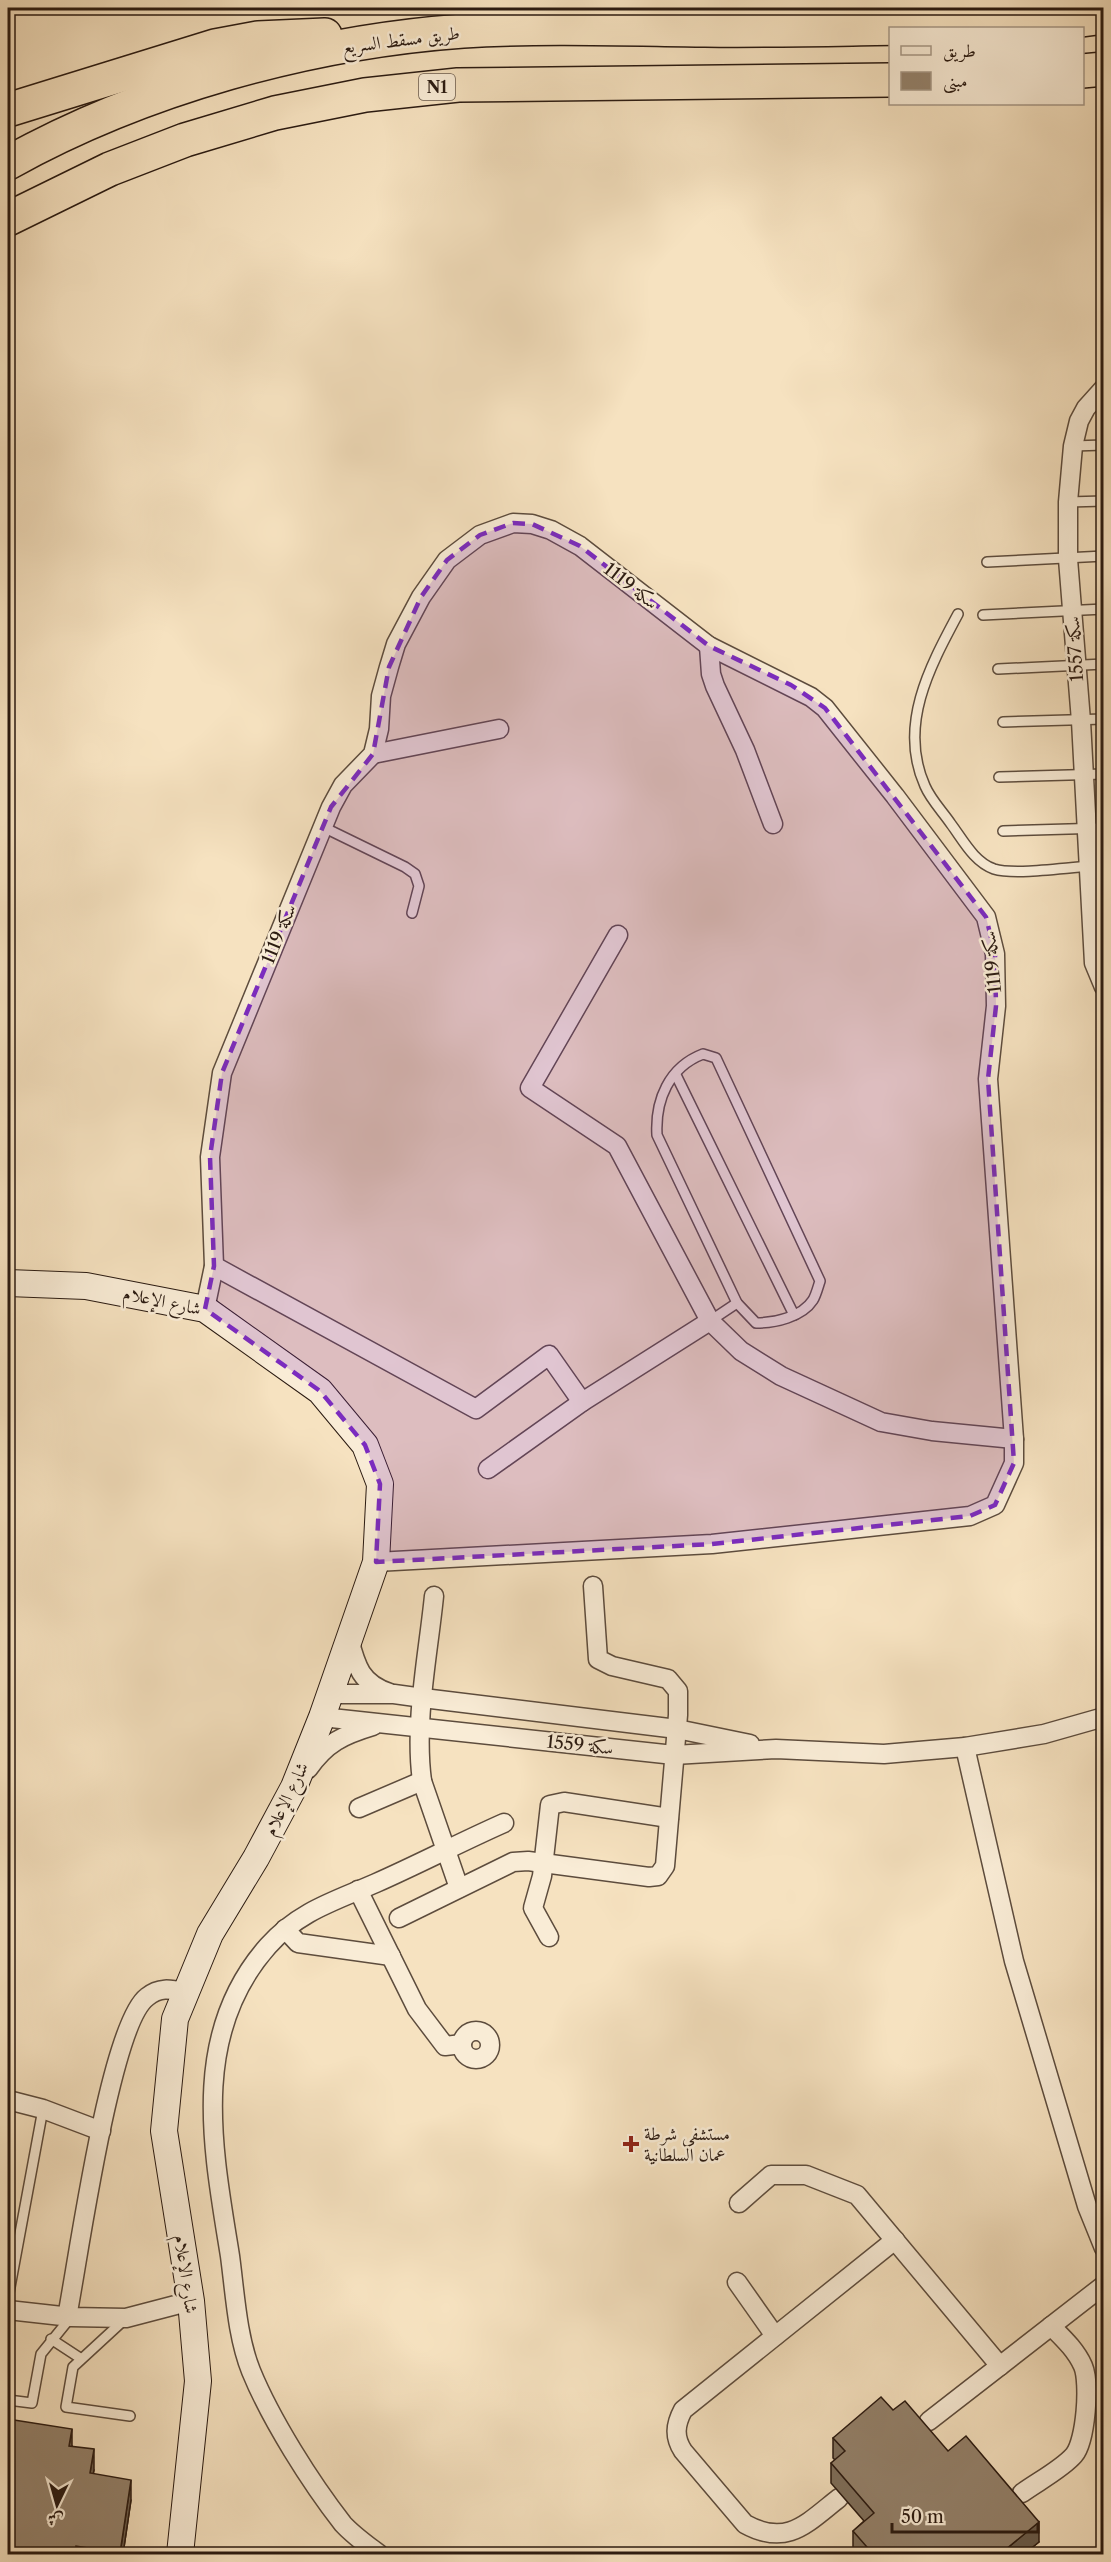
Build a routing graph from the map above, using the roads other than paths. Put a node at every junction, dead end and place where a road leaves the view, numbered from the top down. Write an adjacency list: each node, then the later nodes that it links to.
1 (1104, 17): 2 (highway, طريق مسقط السريع)
2 (975, 27)
3 (889, 28): 4 (highway, طريق مسقط السريع)
4 (396, 38): 10 (highway); 11 (highway, طريق مسقط السريع)
5 (1104, 69): 6 (highway)
6 (1084, 71)
7 (889, 80): 12 (highway, N1)
8 (1104, 85): 9 (highway)
9 (1084, 86)
10 (8, 110)
11 (8, 163)
12 (8, 219)
13 (1104, 388): 15 (street, سكة 1557)
14 (1104, 445): 15 (lane)
15 (1073, 446): 17 (street, سكة 1557)
16 (1104, 501): 17 (lane)
17 (1068, 502): 19 (street, سكة 1557)
18 (1104, 556): 19 (lane)
19 (1068, 560): 20 (lane); 22 (street, سكة 1557)
20 (987, 562)
21 (1104, 609): 22 (lane)
22 (1072, 612): 24 (lane); 27 (street, سكة 1557)
23 (958, 614): 41 (lane)
24 (983, 615)
25 (709, 646): 33 (street, سكة 1119); 37 (street); 55 (street, سكة 1119)
26 (1104, 664): 27 (lane)
27 (1077, 665): 28 (lane); 30 (street, سكة 1557)
28 (998, 669)
29 (1104, 719): 30 (lane)
30 (1081, 720): 31 (lane); 35 (street, سكة 1557)
31 (1003, 722)
32 (499, 729): 33 (street)
33 (373, 754): 38 (street, سكة 1119)
34 (1104, 774): 35 (lane)
35 (1083, 775): 36 (lane); 39 (street, سكة 1557)
36 (999, 777)
37 (773, 824)
38 (323, 827): 42 (lane); 48 (street, سكة 1119)
39 (1095, 828): 40 (lane); 41 (street, سكة 1557)
40 (1003, 831)
41 (1097, 866): 43 (street, سكة 1557)
42 (412, 913)
43 (1091, 919): 45 (street, سكة 1557); 46 (street, سكة 1557)
44 (618, 935): 53 (street)
45 (1104, 941)
46 (1104, 987)
47 (676, 1075): 50 (lane); 52 (lane); 52 (lane)
48 (214, 1266): 51 (street, سكة 1119); 54 (street)
49 (8, 1283): 51 (main road, شارع الإعلام)
50 (737, 1303): 52 (lane); 53 (lane)
51 (205, 1309): 57 (main road, شارع الإعلام)
52 (794, 1315)
53 (710, 1321): 54 (street); 55 (street)
54 (582, 1402): 56 (street)
55 (1014, 1439): 57 (street, سكة 1119)
56 (488, 1469)
57 (376, 1562): 60 (main road, شارع الإعلام)
58 (593, 1586): 67 (street)
59 (434, 1596): 62 (street)
60 (349, 1639): 61 (street, سكة 1559); 63 (main road, شارع الإعلام)
61 (394, 1694): 62 (street, سكة 1559); 63 (street, سكة 1559)
62 (423, 1698): 66 (street); 67 (street, سكة 1559)
63 (327, 1705): 65 (street, سكة 1559); 72 (main road, شارع الإعلام)
64 (1104, 1717): 68 (street, سكة 1559)
65 (384, 1724): 66 (street, سكة 1559); 72 (street, سكة 1559)
66 (421, 1727): 70 (street, سكة 1559); 71 (street)
67 (676, 1729): 69 (street, سكة 1559); 70 (street)
68 (965, 1747): 69 (street, سكة 1559); 91 (street)
69 (776, 1749): 70 (street, سكة 1559)
70 (674, 1755): 74 (street)
71 (422, 1781): 73 (street); 76 (street)
72 (294, 1788): 84 (main road, شارع الإعلام)
73 (359, 1808)
74 (669, 1818): 77 (street); 77 (street)
75 (504, 1823): 76 (street)
76 (445, 1849): 78 (street); 79 (street)
77 (543, 1863): 78 (street); 82 (street)
78 (459, 1888): 80 (street)
79 (358, 1890): 81 (street); 83 (street)
80 (399, 1918)
81 (285, 1929): 83 (street); 110 (street)
82 (549, 1937)
83 (391, 1956): 85 (street)
84 (185, 1992): 88 (street); 95 (main road, شارع الإعلام)
85 (462, 2044)
86 (8, 2100): 87 (street)
87 (43, 2109): 88 (street); 94 (lane)
88 (101, 2131): 97 (street)
89 (739, 2203): 90 (street)
90 (895, 2240): 100 (street); 103 (street)
91 (1104, 2248)
92 (738, 2282): 100 (street)
93 (1104, 2285): 99 (street)
94 (8, 2298)
95 (191, 2301): 98 (street); 109 (main road, شارع الإعلام)
96 (8, 2310): 97 (street)
97 (69, 2317): 98 (street); 101 (lane)
98 (126, 2318): 102 (lane)
99 (1052, 2326): 103 (street); 107 (street)
100 (775, 2336): 108 (street)
101 (51, 2339): 102 (lane); 104 (lane)
102 (80, 2358): 105 (lane)
103 (1000, 2366): 106 (street)
104 (8, 2400)
105 (130, 2416)
106 (929, 2421)
107 (1022, 2493)
108 (839, 2498)
109 (180, 2554)
110 (379, 2554)

